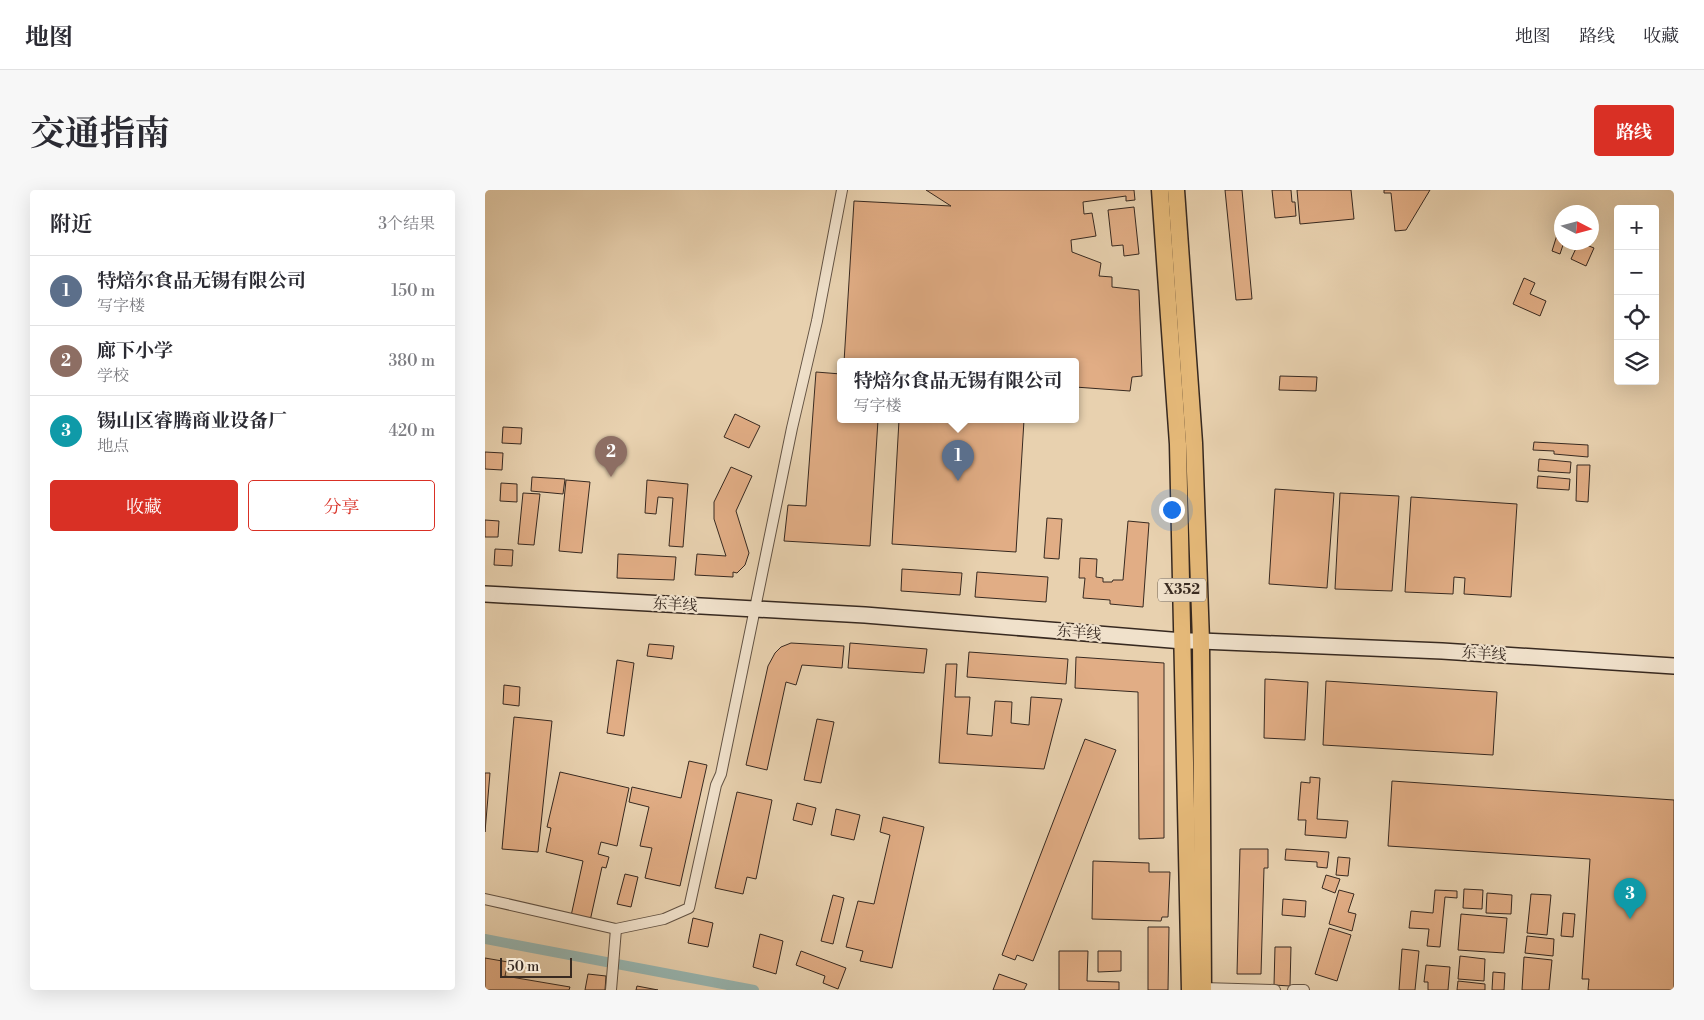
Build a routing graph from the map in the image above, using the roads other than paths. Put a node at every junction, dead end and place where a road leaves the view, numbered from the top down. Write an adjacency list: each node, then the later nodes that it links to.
1 (841, 190): 5 (street)
2 (1160, 190): 6 (main road, X352)
3 (1176, 190): 7 (main road, X352)
4 (485, 594): 5 (main road, 东羊线)
5 (756, 609): 6 (main road, 东羊线); 10 (street)
6 (1183, 641): 7 (main road, 东羊线); 12 (main road, X352)
7 (1201, 641): 8 (main road, 东羊线); 12 (main road, X352)
8 (1674, 666)
9 (485, 899): 10 (street)
10 (616, 929): 11 (street)
11 (611, 987)
12 (1199, 989): 13 (street)
13 (1275, 990)
14 (1293, 990): 15 (street)
15 (1304, 990)

